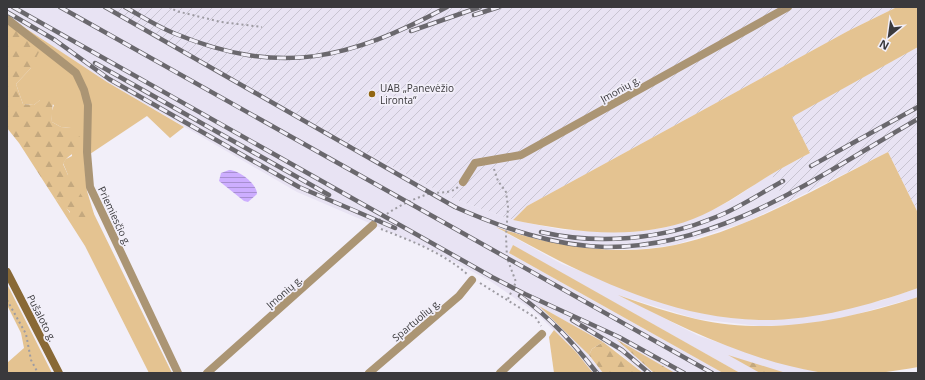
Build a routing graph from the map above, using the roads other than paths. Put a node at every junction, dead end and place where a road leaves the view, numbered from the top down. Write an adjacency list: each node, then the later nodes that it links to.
1 (788, 7): 3 (street, Įmonių g.)
2 (7, 19): 9 (street, Priemiesčio g.)
3 (463, 182)
4 (373, 225): 10 (street, Įmonių g.)
5 (7, 272): 8 (main road, Pušaloto g.)
6 (472, 280): 11 (street, Spartuolių g.)
7 (542, 334): 12 (street)
8 (59, 373)
9 (178, 373)
10 (207, 373)
11 (369, 373)
12 (500, 373)

